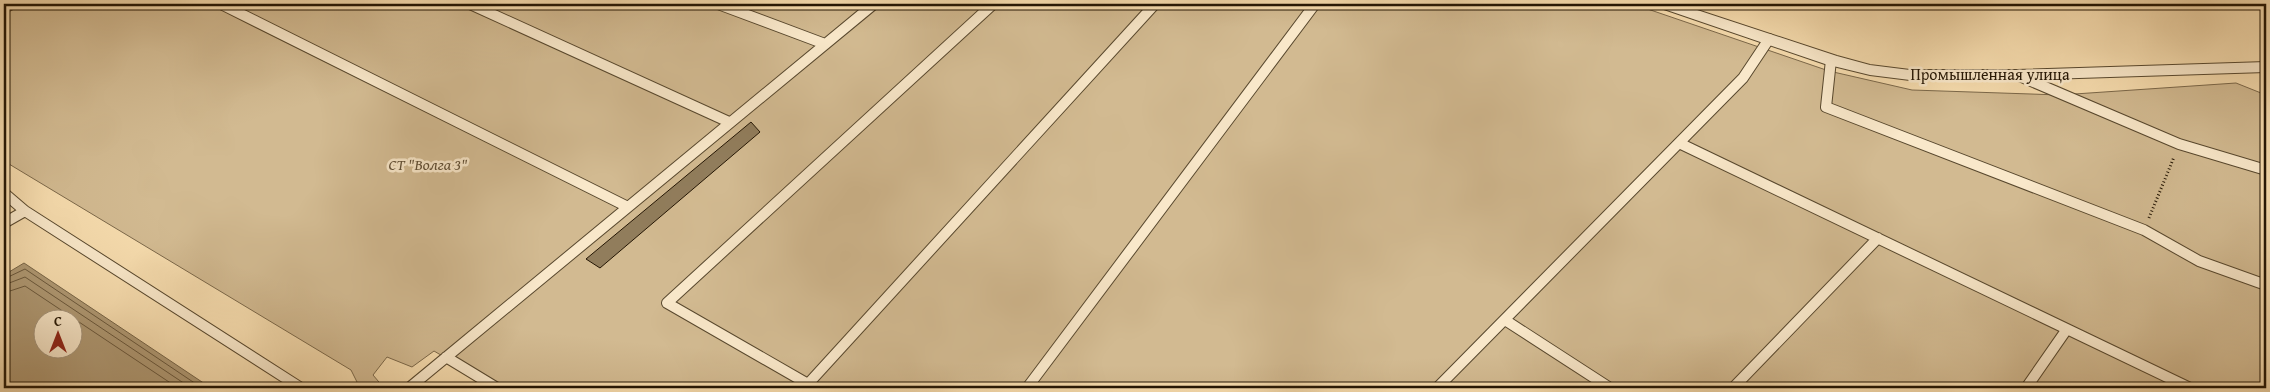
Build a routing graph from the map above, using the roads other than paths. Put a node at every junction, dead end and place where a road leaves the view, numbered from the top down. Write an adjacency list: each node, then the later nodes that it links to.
1 (221, 4): 18 (lane)
2 (470, 4): 14 (lane)
3 (718, 4): 10 (lane)
4 (874, 4): 10 (lane)
5 (993, 4): 26 (lane)
6 (1156, 4): 26 (lane)
7 (1315, 4): 30 (lane)
8 (1664, 4): 9 (street, Промышленная улица)
9 (1769, 39): 11 (street, Промышленная улица); 15 (lane)
10 (825, 44): 14 (lane)
11 (1831, 60): 13 (street, Промышленная улица); 22 (lane)
12 (2266, 67): 13 (street, Промышленная улица)
13 (2017, 76): 16 (lane)
14 (729, 122): 18 (lane)
15 (1679, 143): 21 (lane); 23 (lane)
16 (2266, 170)
17 (4, 193): 19 (lane)
18 (628, 207): 25 (lane)
19 (25, 211): 20 (lane); 27 (lane)
20 (4, 223)
21 (1878, 238): 24 (lane); 33 (lane)
22 (2266, 285)
23 (1505, 320): 31 (lane); 32 (lane)
24 (2067, 329): 34 (lane); 35 (lane)
25 (446, 357): 28 (lane); 29 (lane)
26 (813, 386)
27 (300, 388)
28 (411, 388)
29 (497, 388)
30 (1027, 388)
31 (1437, 388)
32 (1610, 388)
33 (1733, 388)
34 (2026, 388)
35 (2190, 388)

